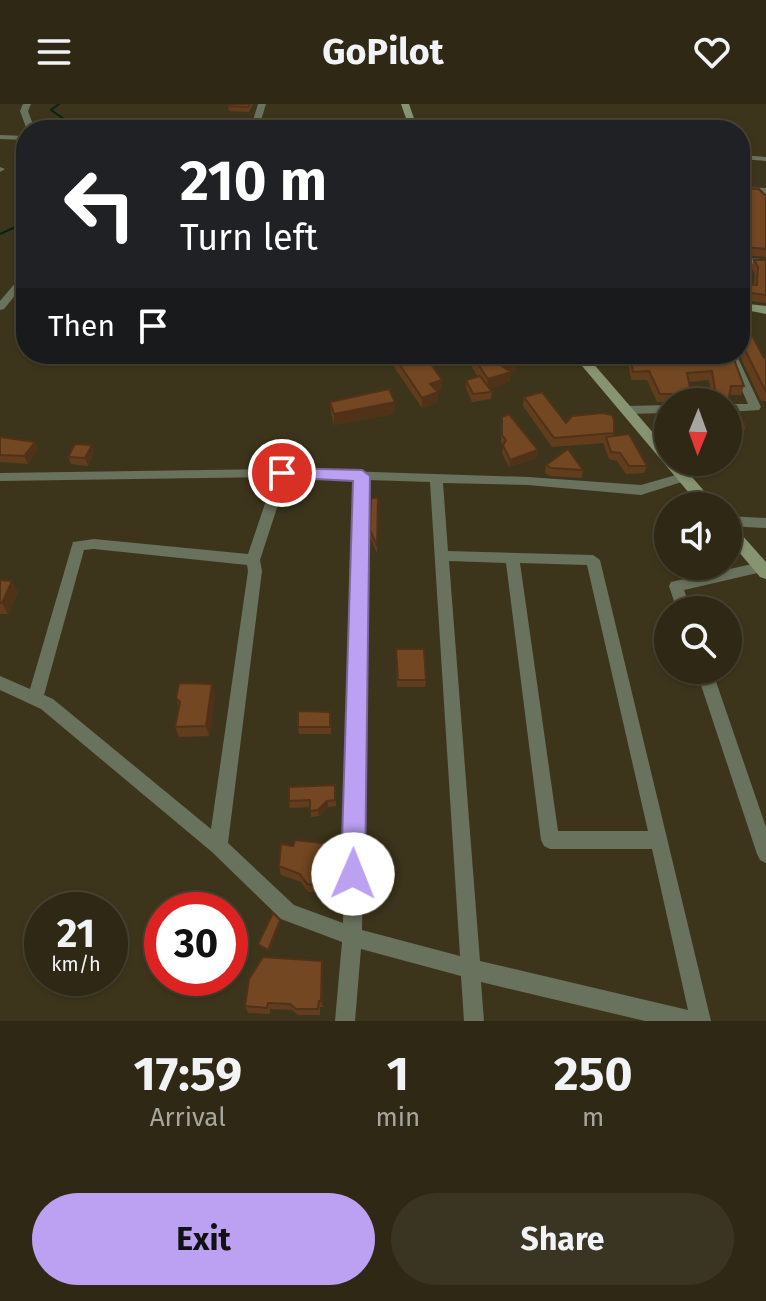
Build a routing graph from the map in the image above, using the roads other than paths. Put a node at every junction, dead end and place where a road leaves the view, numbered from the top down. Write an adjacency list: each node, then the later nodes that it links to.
1 (38, 106): 2 (street)
2 (26, 109)
3 (16, 288): 4 (street)
4 (0, 307)
5 (587, 364): 9 (main road)
6 (736, 364): 7 (street)
7 (742, 407)
8 (654, 409): 9 (street)
9 (626, 410): 10 (main road)
10 (654, 443)
11 (282, 473): 12 (street); 13 (street); 22 (street)
12 (362, 476): 15 (street); 31 (street)
13 (0, 477)
14 (683, 477): 15 (street); 16 (main road)
15 (436, 478): 20 (street)
16 (696, 492)
17 (742, 522): 18 (street)
18 (766, 523)
19 (742, 545): 23 (main road)
20 (442, 556): 21 (street); 32 (street)
21 (512, 558): 28 (street); 28 (street)
22 (253, 560): 27 (street); 29 (street)
23 (764, 570): 24 (street)
24 (679, 596)
25 (0, 683): 27 (street)
26 (709, 684): 30 (street)
27 (35, 699): 29 (street)
28 (658, 840): 36 (street)
29 (218, 846): 31 (street)
30 (766, 854)
31 (352, 936): 32 (street); 33 (street)
32 (472, 968): 34 (street); 35 (street)
33 (345, 1021)
34 (474, 1021)
35 (690, 1021)
36 (701, 1021)

